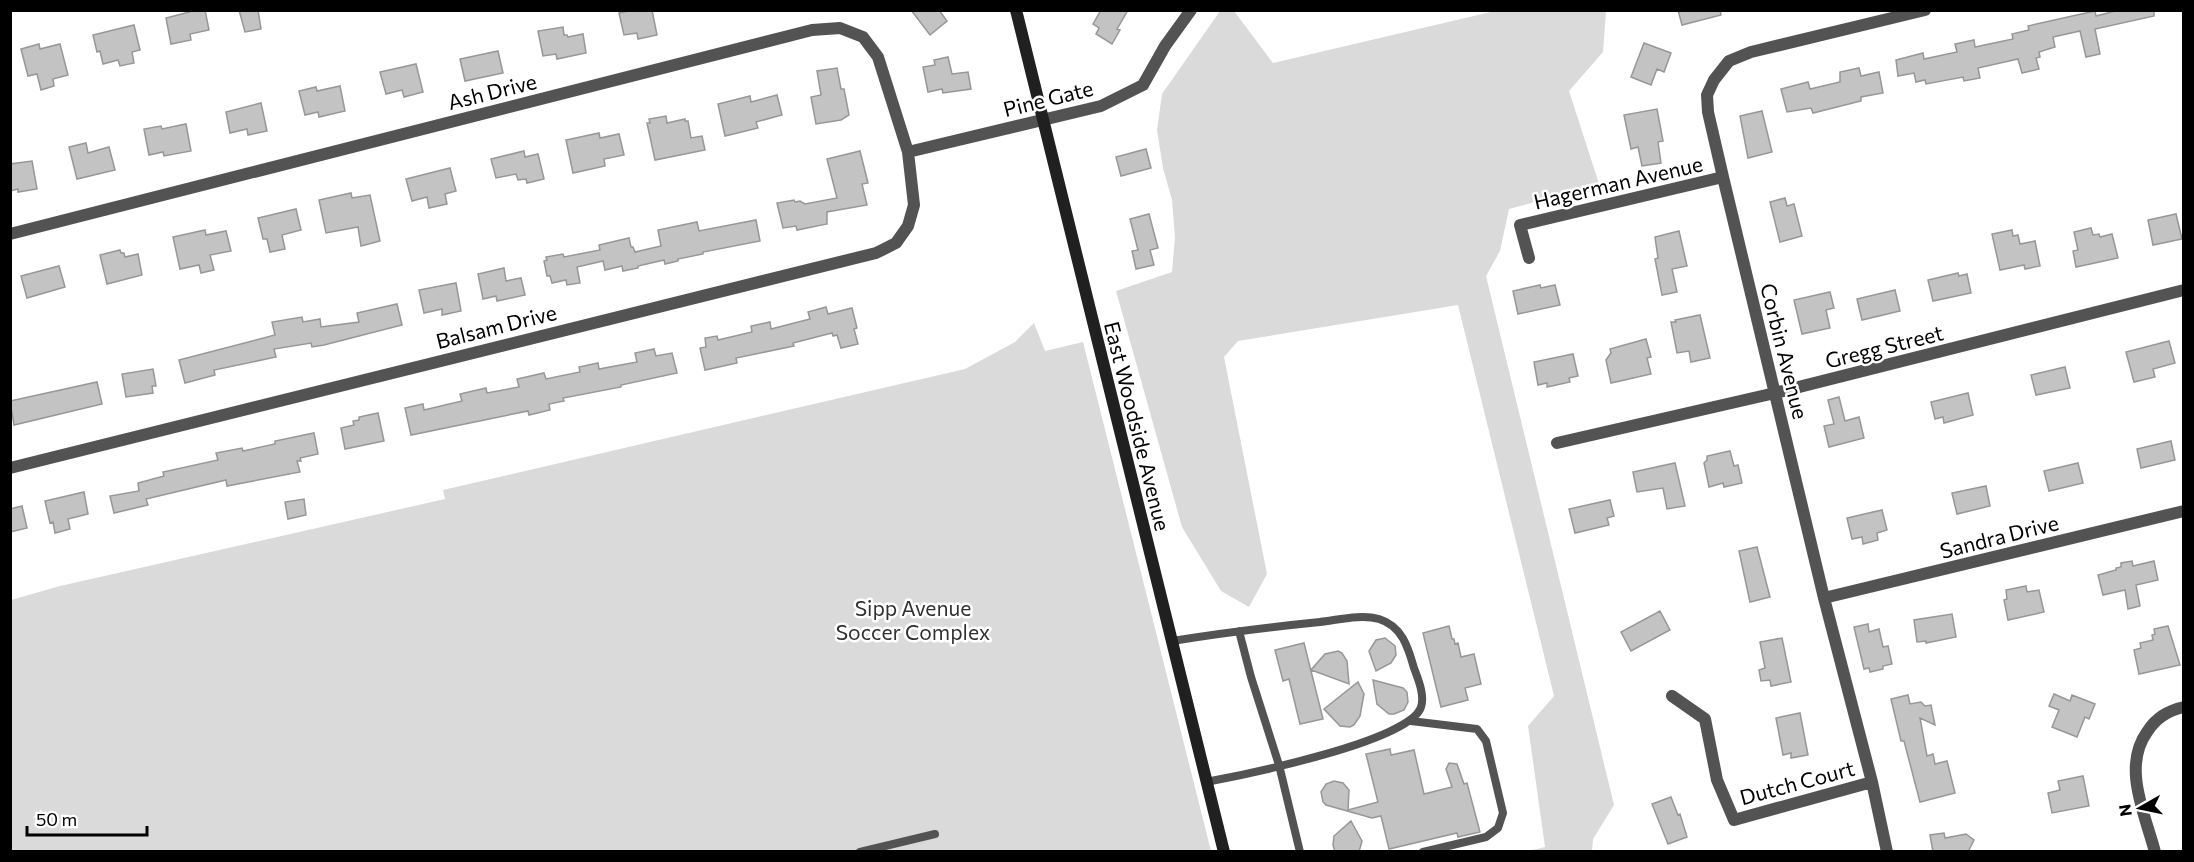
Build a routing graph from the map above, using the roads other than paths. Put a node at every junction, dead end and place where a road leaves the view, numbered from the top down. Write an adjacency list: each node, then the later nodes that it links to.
1 (1016, 10): 4 (main road, East Woodside Avenue)
2 (1191, 10): 4 (street, Pine Gate)
3 (1925, 10): 6 (street, Corbin Avenue)
4 (1042, 119): 5 (street, Pine Gate); 16 (main road, East Woodside Avenue)
5 (908, 152): 7 (street, Ash Drive); 12 (street, Balsam Drive)
6 (1723, 177): 8 (street, Hagerman Avenue); 10 (street, Corbin Avenue)
7 (10, 234)
8 (1529, 258)
9 (2184, 290): 10 (street, Gregg Street)
10 (1775, 393): 11 (street, Gregg Street); 14 (street, Corbin Avenue)
11 (1557, 443)
12 (10, 468)
13 (2184, 511): 14 (street, Sandra Drive)
14 (1824, 598): 22 (street, Corbin Avenue)
15 (1239, 631): 16 (lane); 19 (lane); 20 (lane)
16 (1172, 641): 21 (main road, East Woodside Avenue)
17 (1672, 696): 22 (street, Dutch Court)
18 (2184, 707): 29 (street)
19 (1412, 721): 20 (lane); 27 (lane)
20 (1279, 765): 21 (lane); 26 (lane)
21 (1206, 782): 25 (main road, East Woodside Avenue)
22 (1872, 782): 28 (street, Corbin Avenue)
23 (935, 834): 24 (lane)
24 (860, 852)
25 (1224, 852)
26 (1300, 852)
27 (1424, 852)
28 (1887, 852)
29 (2155, 852)

